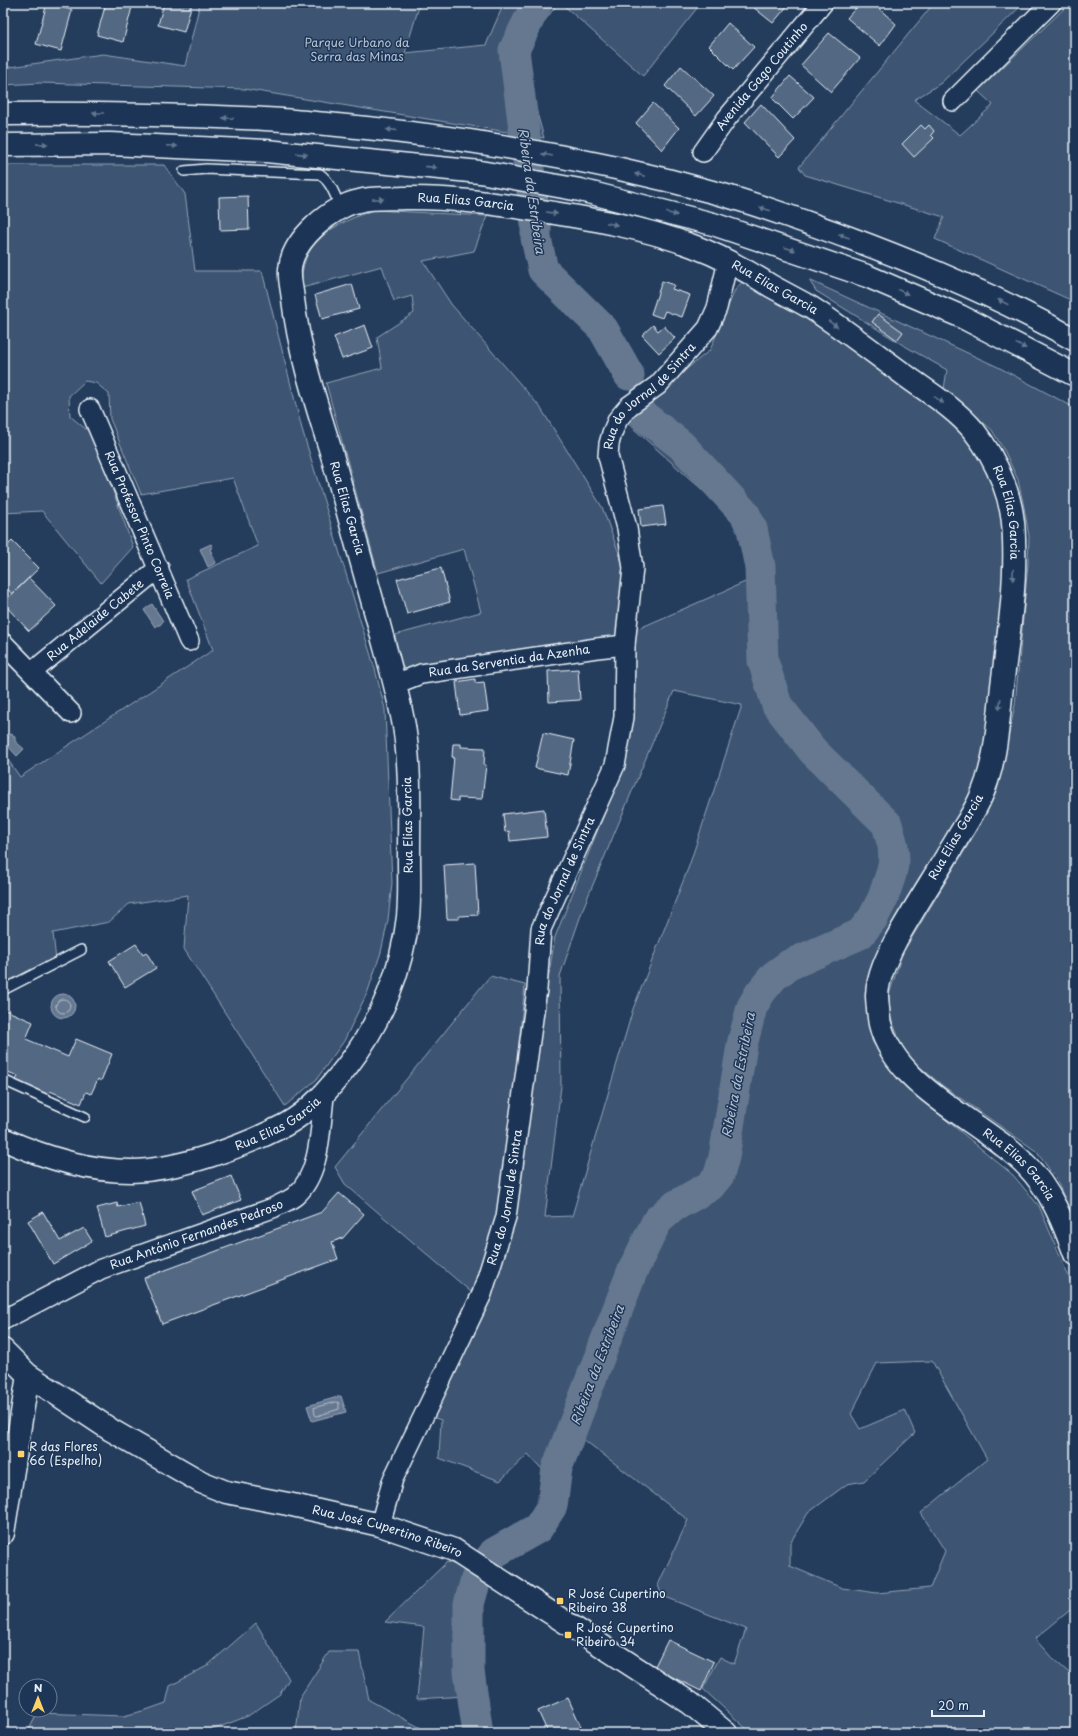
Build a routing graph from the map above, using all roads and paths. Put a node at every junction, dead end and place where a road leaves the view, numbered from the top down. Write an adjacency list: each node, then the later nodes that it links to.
1 (823, 3): 6 (street, Avenida Gago Coutinho)
2 (1051, 3): 3 (street)
3 (953, 101)
4 (3, 114): 10 (main road, one-way to 4)
5 (3, 145): 13 (main road, one-way to 13)
6 (703, 152)
7 (184, 171): 8 (lane)
8 (341, 208): 9 (main road, Rua Elias Garcia, one-way to 9); 20 (main road, Rua Elias Garcia)
9 (728, 261): 18 (street, Rua do Jornal de Sintra); 28 (main road, Rua Elias Garcia, one-way to 28)
10 (1050, 326): 11 (main road); 12 (main road)
11 (1075, 332)
12 (1075, 340)
13 (1075, 375)
14 (90, 409): 15 (street, Rua Professor Pinto Correia)
15 (159, 568): 16 (street, Rua Professor Pinto Correia); 19 (street, Rua Adelaide Cabete)
16 (190, 641)
17 (3, 643): 19 (street)
18 (625, 645): 20 (street, Rua da Serventia da Azenha); 32 (street, Rua do Jornal de Sintra)
19 (32, 672): 21 (street)
20 (395, 684): 25 (main road, Rua Elias Garcia)
21 (71, 713)
22 (81, 950): 23 (lane)
23 (3, 990)
24 (3, 1080): 26 (lane)
25 (324, 1097): 27 (main road, Rua Elias Garcia); 29 (street, Rua António Fernandes Pedroso)
26 (85, 1117)
27 (3, 1139)
28 (1075, 1254)
29 (3, 1320)
30 (3, 1350): 31 (main road, Rua José Cupertino Ribeiro)
31 (28, 1375): 32 (main road, Rua José Cupertino Ribeiro); 33 (main road)
32 (380, 1525): 34 (main road, Rua José Cupertino Ribeiro)
33 (3, 1533)
34 (726, 1733)

